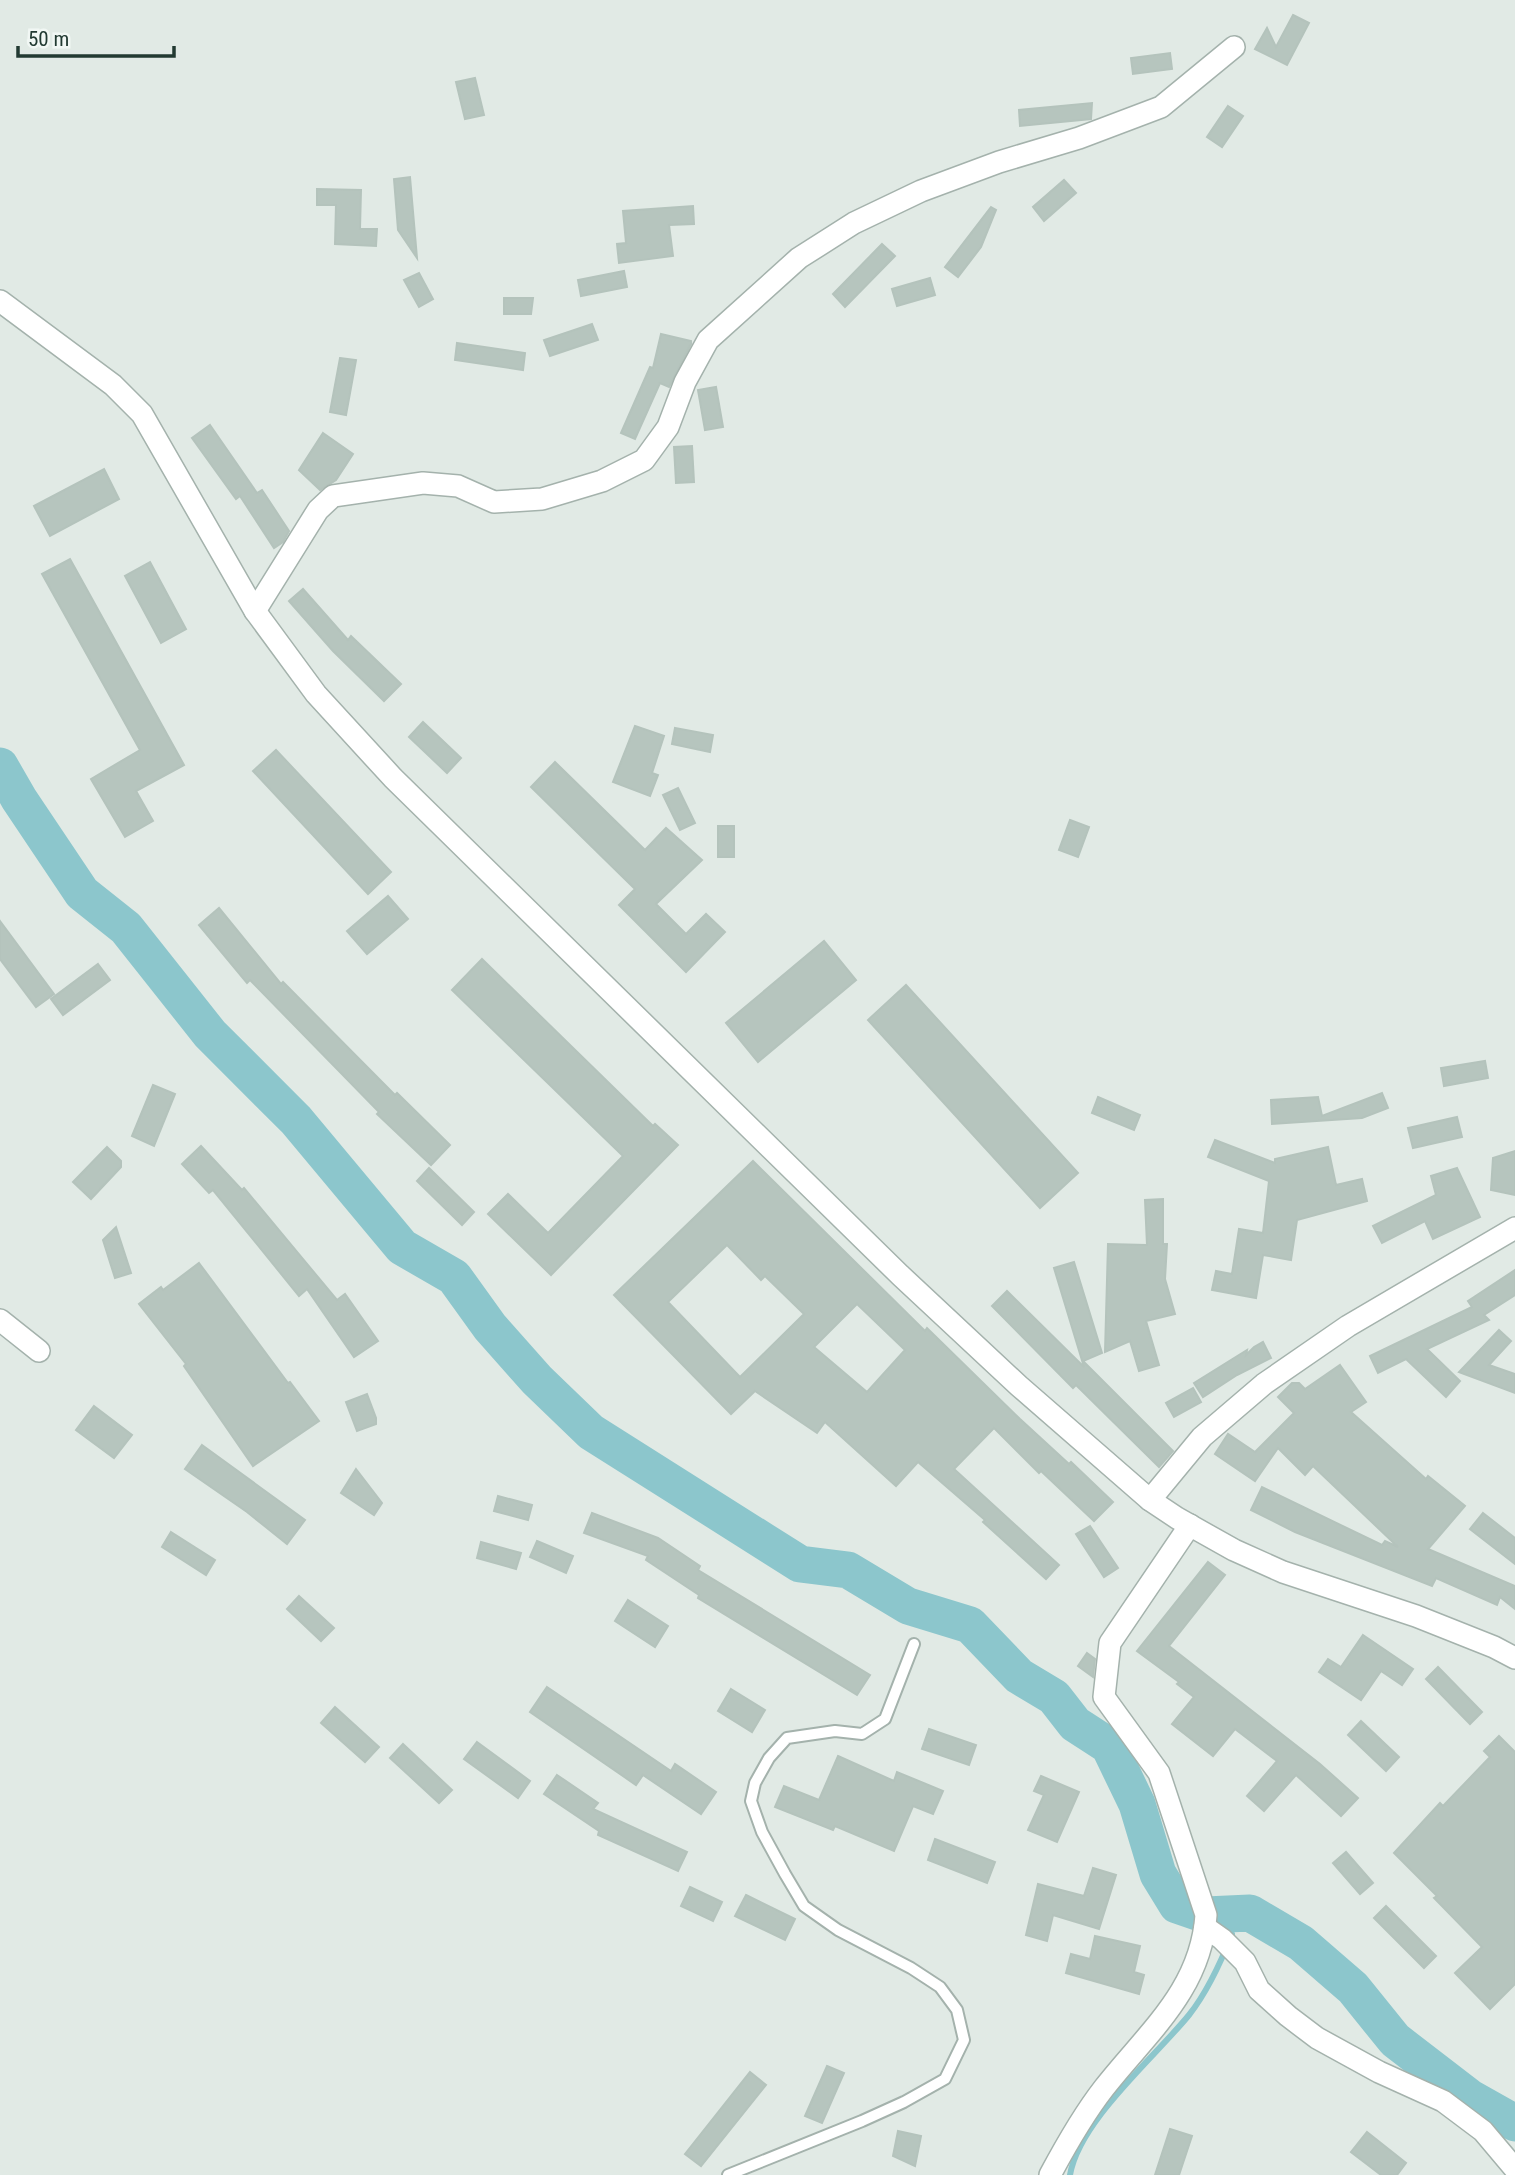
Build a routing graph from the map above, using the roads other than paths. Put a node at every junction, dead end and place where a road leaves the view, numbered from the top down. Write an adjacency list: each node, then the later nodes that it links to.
1 (1234, 47): 3 (street)
2 (0, 301): 3 (street)
3 (255, 611): 7 (street)
4 (1515, 1228): 7 (street)
5 (0, 1320): 6 (street)
6 (39, 1351)
7 (1154, 1503): 8 (street)
8 (1183, 1522): 10 (street); 11 (street)
9 (914, 1644): 13 (lane)
10 (1515, 1658)
11 (1206, 1927): 12 (street); 14 (street)
12 (1515, 2169)
13 (729, 2175)
14 (1050, 2175)

